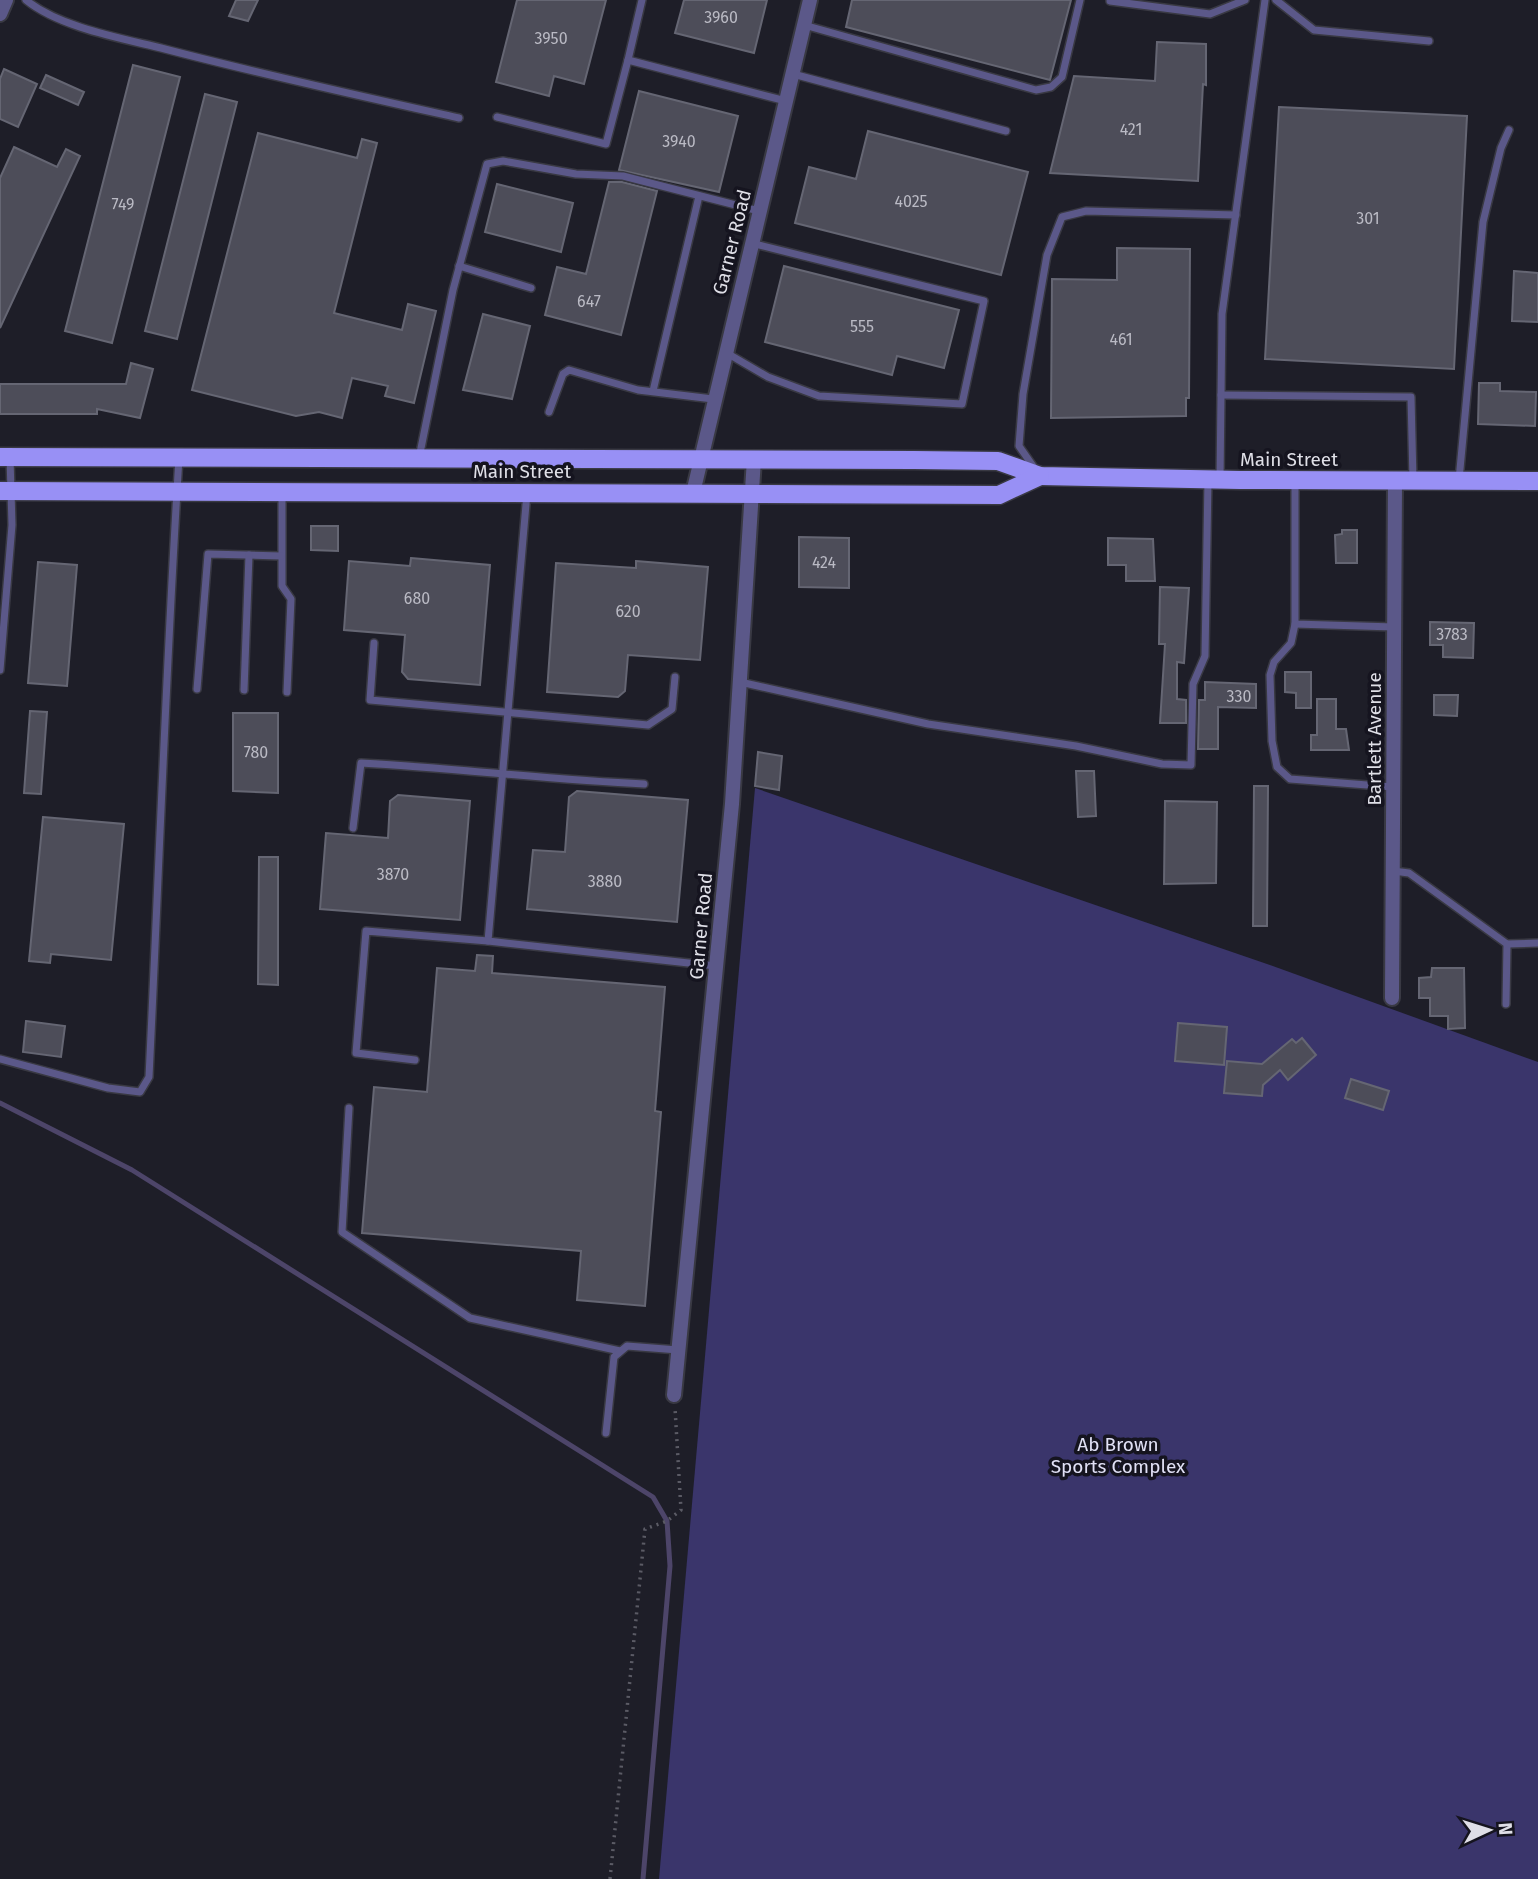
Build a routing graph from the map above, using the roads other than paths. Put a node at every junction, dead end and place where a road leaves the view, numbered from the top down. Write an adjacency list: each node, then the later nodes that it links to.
1 (6, 0): 10 (street)
2 (26, 0): 17 (lane)
3 (642, 0): 13 (lane)
4 (810, 0): 11 (street, Garner Road)
5 (1080, 0): 11 (lane)
6 (1245, 0): 9 (lane)
7 (1265, 0): 22 (lane)
8 (1276, 0): 12 (lane)
9 (1110, 1)
10 (0, 14)
11 (804, 25): 14 (street, Garner Road)
12 (1429, 41)
13 (628, 60): 15 (lane); 16 (lane)
14 (792, 74): 15 (street, Garner Road); 19 (lane)
15 (786, 100): 21 (street, Garner Road)
16 (497, 117)
17 (459, 118)
18 (1509, 130): 40 (lane)
19 (1006, 131)
20 (699, 196): 21 (lane); 24 (lane); 27 (lane)
21 (759, 211): 23 (street, Garner Road)
22 (1236, 215): 28 (lane); 36 (lane)
23 (751, 243): 26 (street, Garner Road); 26 (lane)
24 (459, 266): 25 (lane); 33 (lane)
25 (531, 288)
26 (725, 351): 29 (street, Garner Road)
27 (653, 391): 29 (lane); 30 (lane)
28 (1221, 395): 37 (lane); 38 (lane)
29 (713, 399): 35 (street, Garner Road)
30 (549, 412)
31 (5, 457): 32 (main road, Main Street); 42 (lane)
32 (179, 458): 33 (main road, Main Street); 43 (lane)
33 (419, 459): 35 (main road, Main Street)
34 (754, 459): 35 (main road, Main Street); 36 (main road, Main Street); 47 (street, Garner Road)
35 (699, 460): 46 (street, Garner Road)
36 (1040, 476): 37 (main road, Main Street); 47 (main road, Main Street)
37 (1214, 480): 39 (main road, Main Street); 55 (lane)
38 (1404, 480): 39 (main road, Main Street); 40 (main road, Main Street); 51 (street, Bartlett Avenue)
39 (1295, 481): 50 (lane)
40 (1460, 481): 41 (main road, Main Street)
41 (1538, 481)
42 (6, 491): 43 (main road, Main Street); 53 (lane)
43 (177, 492): 44 (main road, Main Street); 71 (lane)
44 (282, 492): 45 (main road, Main Street); 49 (lane)
45 (527, 492): 46 (main road, Main Street); 59 (lane)
46 (693, 493): 47 (main road, Main Street)
47 (752, 493): 55 (street, Garner Road)
48 (249, 555): 49 (lane); 56 (lane); 57 (lane)
49 (282, 556): 58 (lane)
50 (1295, 624): 51 (lane); 62 (lane)
51 (1394, 627): 62 (street, Bartlett Avenue)
52 (374, 643): 59 (lane)
53 (0, 670)
54 (675, 677): 59 (lane)
55 (740, 682): 68 (street, Garner Road)
56 (197, 689)
57 (244, 690)
58 (288, 692)
59 (508, 712): 60 (lane)
60 (503, 773): 61 (lane); 63 (lane); 65 (lane)
61 (644, 784)
62 (1393, 787): 64 (street, Bartlett Avenue)
63 (353, 828)
64 (1393, 871): 67 (lane); 69 (street, Bartlett Avenue)
65 (488, 941): 68 (lane); 72 (lane)
66 (1538, 943): 67 (lane)
67 (1507, 944): 70 (lane)
68 (716, 967): 75 (street, Garner Road)
69 (1392, 998)
70 (1506, 1004)
71 (0, 1059)
72 (415, 1060)
73 (349, 1108): 74 (lane)
74 (620, 1350): 75 (lane); 77 (lane)
75 (679, 1350): 76 (street, Garner Road)
76 (674, 1395)
77 (606, 1433)

